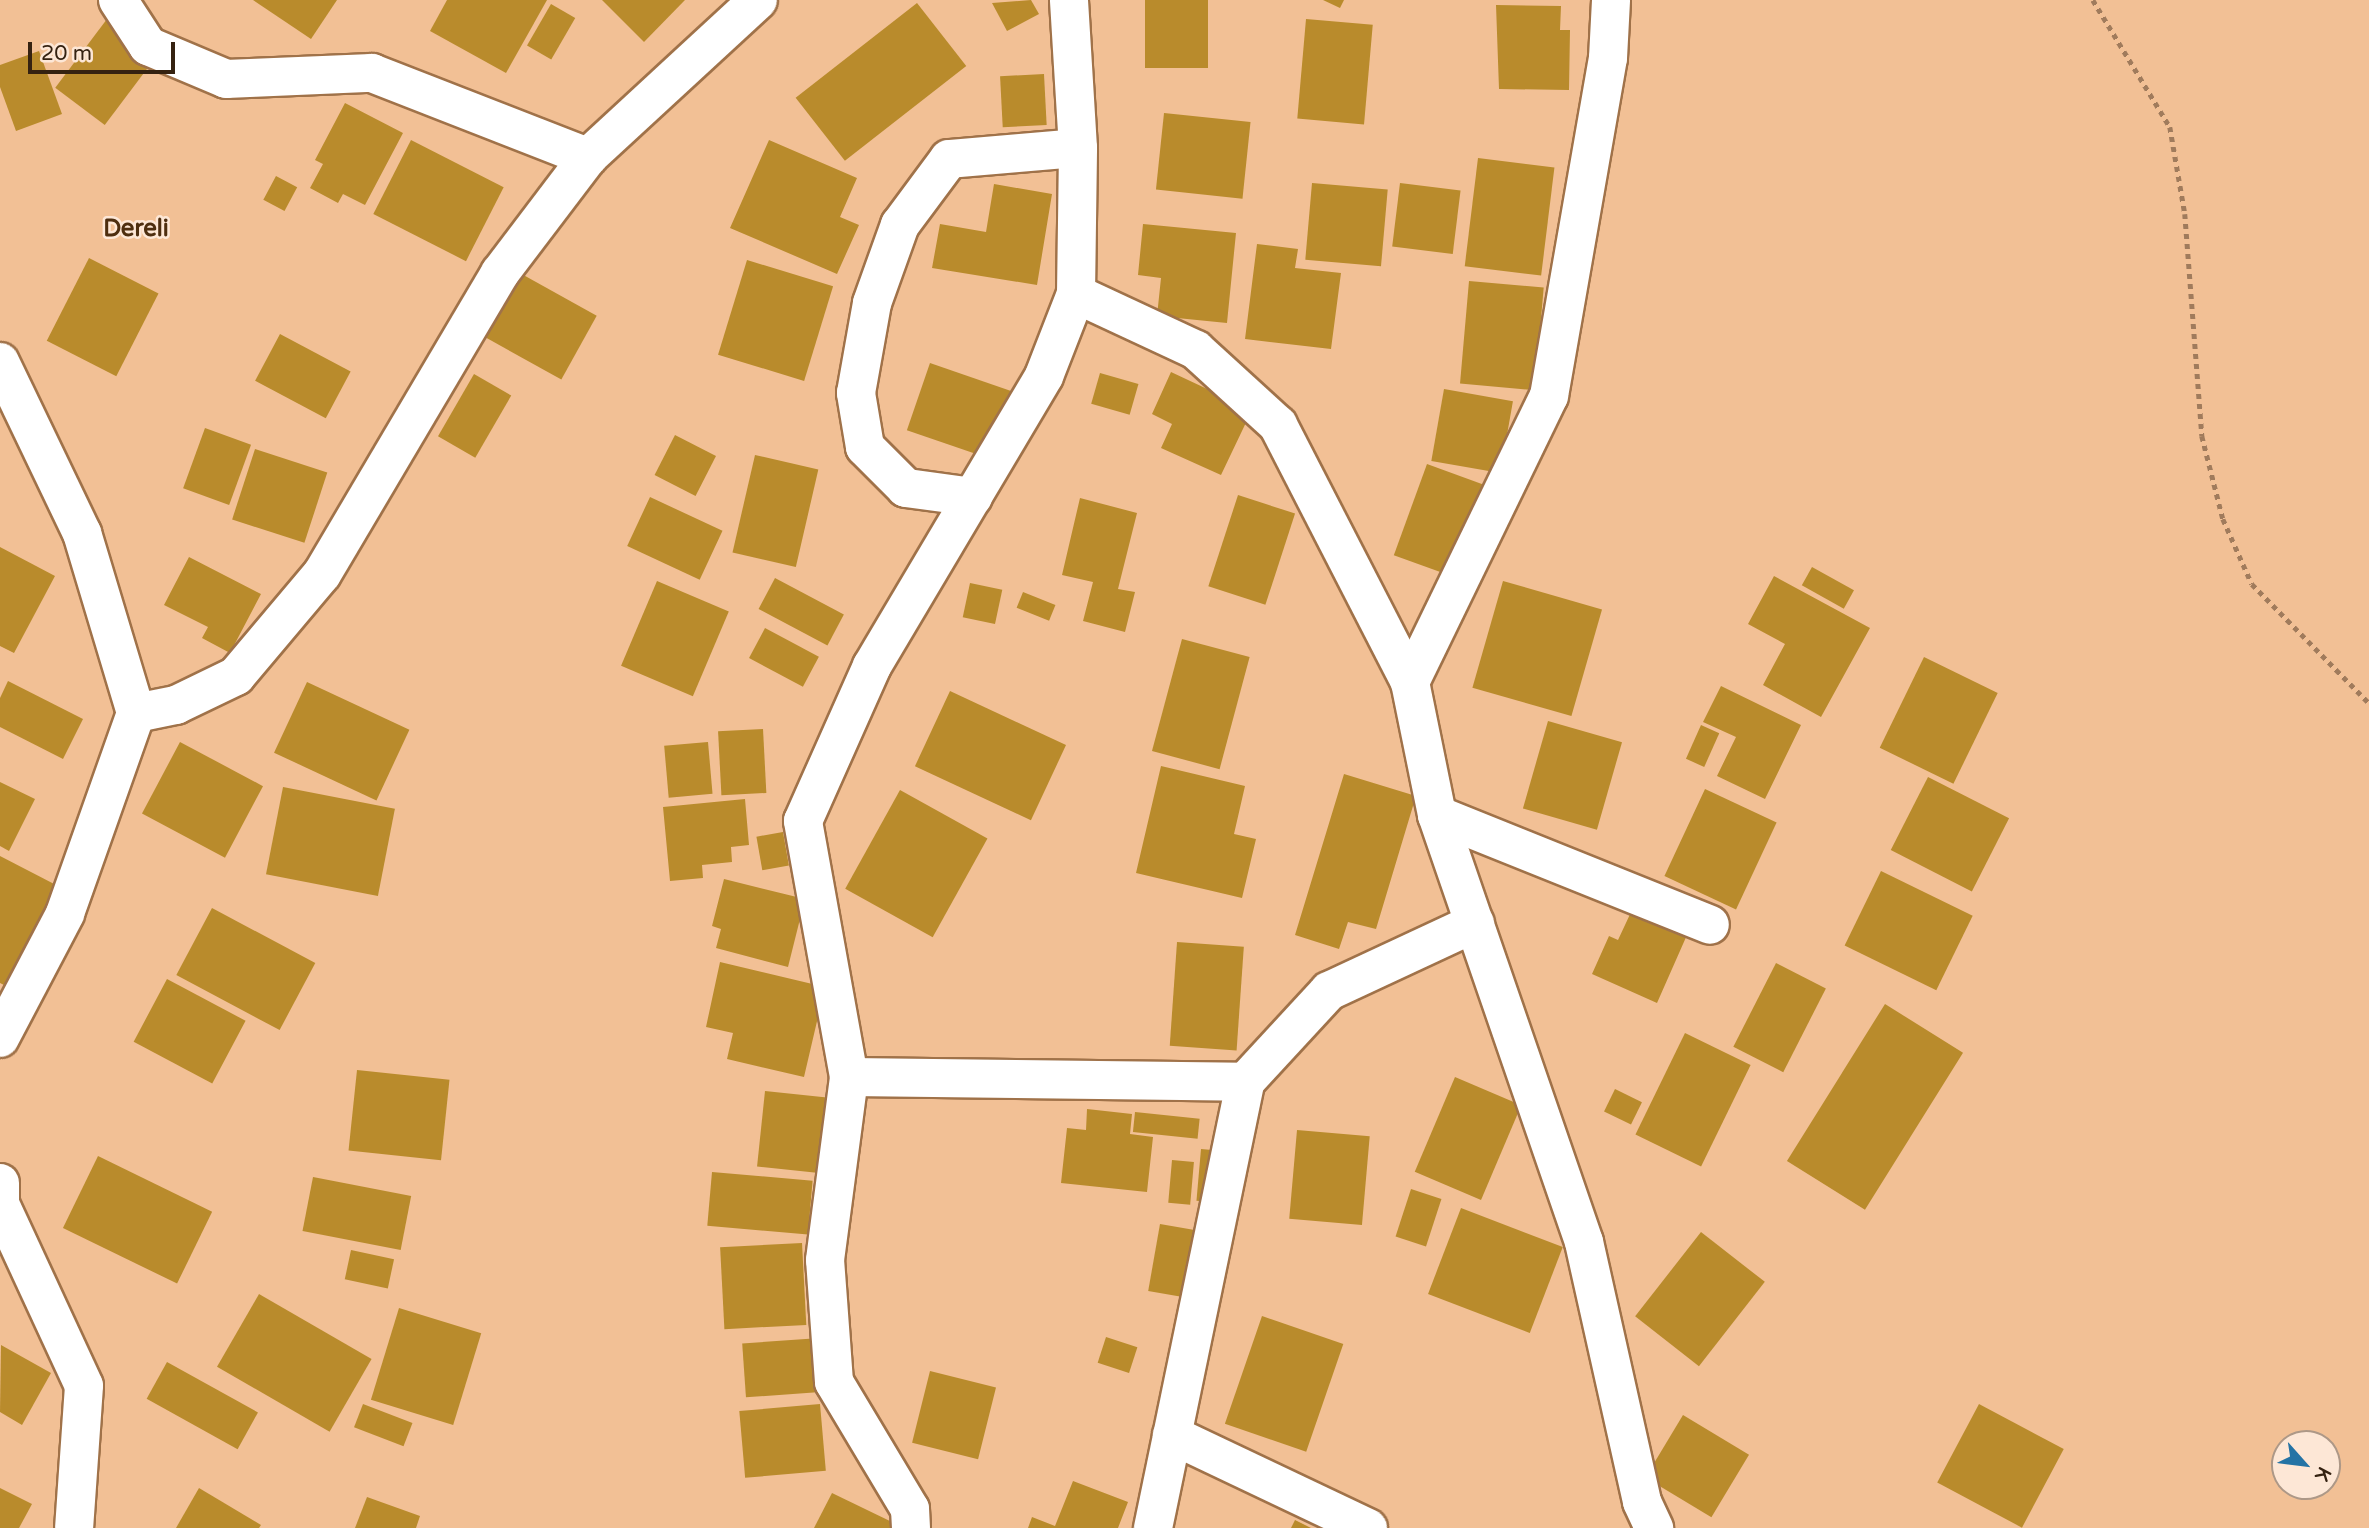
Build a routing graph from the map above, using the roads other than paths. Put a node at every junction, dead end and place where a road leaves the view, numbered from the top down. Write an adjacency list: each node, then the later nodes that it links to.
1 (118, 0): 6 (street)
2 (758, 0): 6 (street)
3 (1069, 0): 5 (street)
4 (1611, 0): 10 (street)
5 (1079, 148): 7 (street); 9 (street)
6 (588, 157): 11 (street)
7 (1076, 294): 9 (street); 10 (street)
8 (0, 362): 11 (street)
9 (973, 497): 16 (street)
10 (1410, 682): 12 (street)
11 (136, 713): 15 (street)
12 (1437, 815): 13 (street); 14 (street)
13 (1475, 923): 17 (street); 24 (street)
14 (1710, 925)
15 (0, 1038)
16 (849, 1077): 17 (street); 21 (street)
17 (1245, 1082): 19 (street)
18 (0, 1183): 20 (street)
19 (1172, 1435): 22 (street); 23 (street)
20 (74, 1528)
21 (911, 1528)
22 (1153, 1528)
23 (1368, 1528)
24 (1654, 1528)

